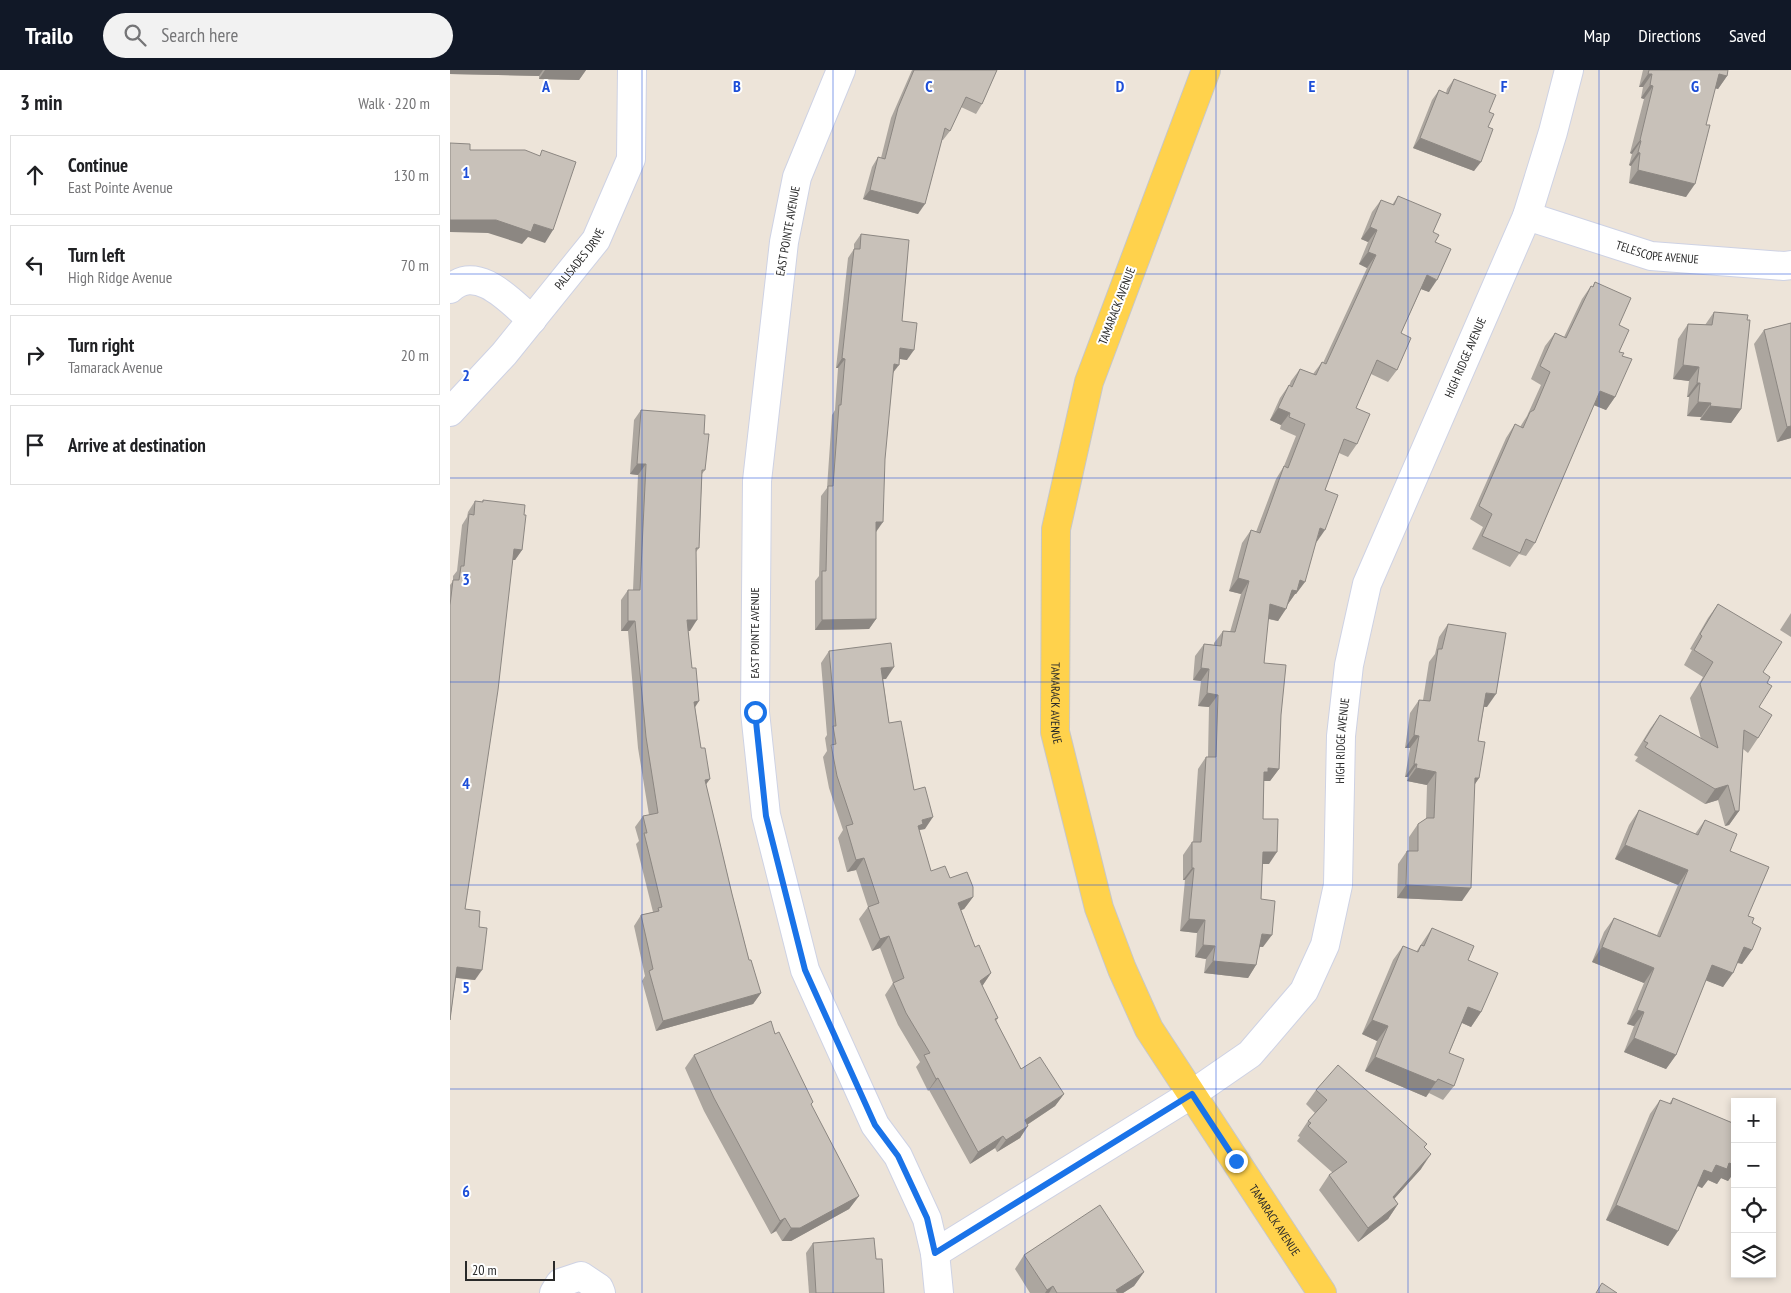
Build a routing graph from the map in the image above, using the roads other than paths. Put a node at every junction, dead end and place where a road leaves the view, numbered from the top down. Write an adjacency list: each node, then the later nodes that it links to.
1 (632, 70): 8 (street, PALISADES DRIVE)
2 (841, 70): 11 (street, EAST POINTE AVENUE)
3 (1206, 70): 10 (main road, TAMARACK AVENUE)
4 (1569, 70): 5 (street, HIGH RIDGE AVENUE)
5 (1528, 216): 6 (street, TELESCOPE AVENUE); 10 (street, HIGH RIDGE AVENUE)
6 (1791, 265)
7 (450, 289): 8 (street)
8 (532, 320): 9 (street, PALISADES DRIVE)
9 (450, 412)
10 (1192, 1094): 11 (street, HIGH RIDGE AVENUE); 15 (main road, TAMARACK AVENUE)
11 (935, 1253): 14 (street, EAST POINTE AVENUE)
12 (554, 1293): 13 (street)
13 (602, 1293)
14 (938, 1293)
15 (1322, 1293)

